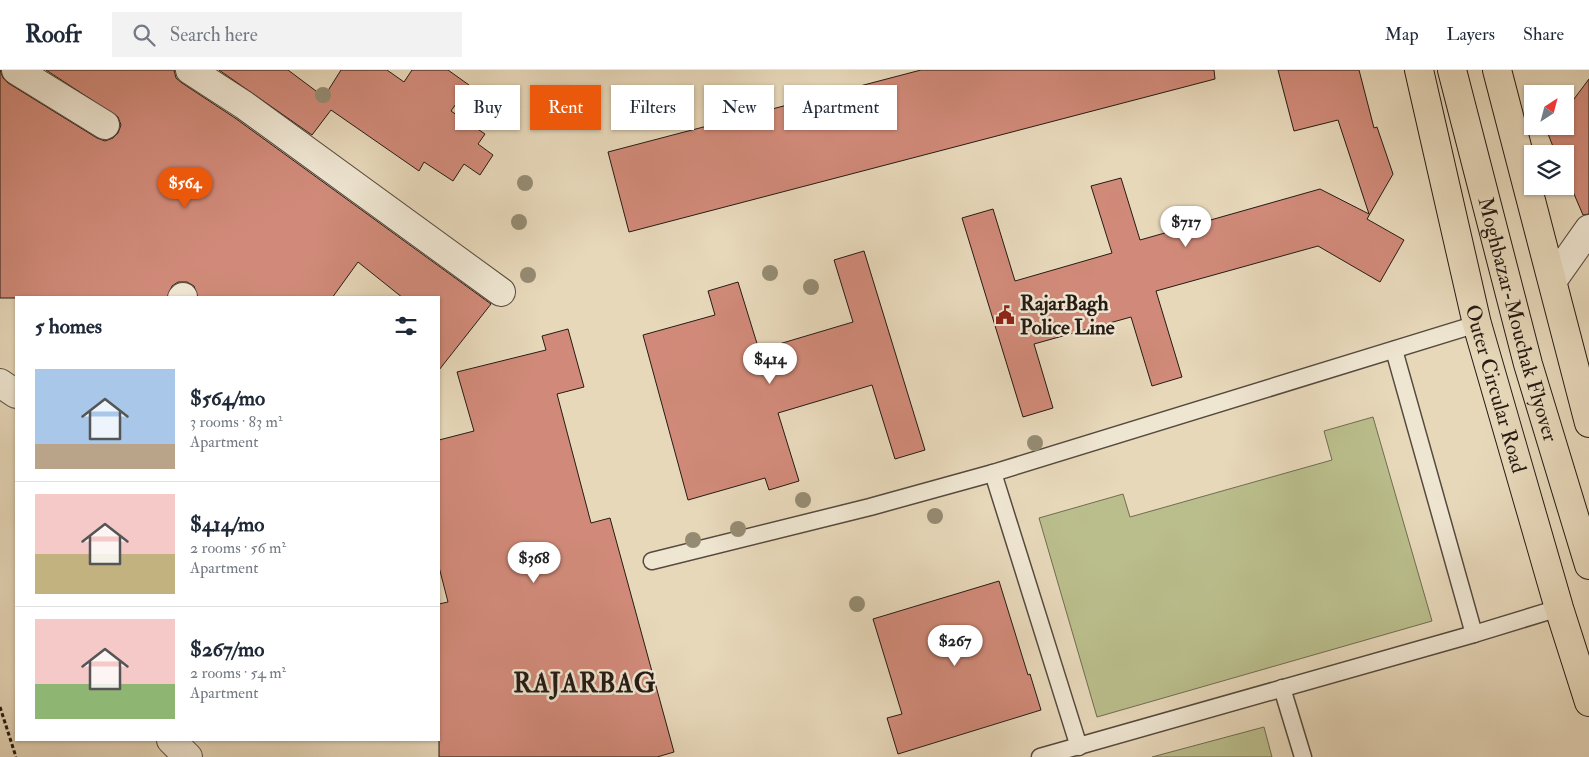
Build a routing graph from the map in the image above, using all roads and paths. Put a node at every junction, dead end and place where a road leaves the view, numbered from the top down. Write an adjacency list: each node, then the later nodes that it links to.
1 (16, 70): 6 (street)
2 (190, 70): 9 (street)
3 (1419, 70): 10 (main road, Outer Circular Road)
4 (1452, 70): 17 (main road, Moghbazar-Mouchak Flyover)
5 (1497, 70): 8 (main road)
6 (105, 125)
7 (1589, 229): 8 (street)
8 (1553, 280): 14 (main road)
9 (501, 292)
10 (1477, 324): 11 (lane); 18 (main road, Outer Circular Road)
11 (1394, 350): 15 (lane); 19 (lane)
12 (0, 383): 13 (street)
13 (15, 393)
14 (1589, 423)
15 (993, 473): 16 (lane); 24 (lane)
16 (652, 561)
17 (1589, 565)
18 (1559, 608): 19 (lane); 21 (main road, Outer Circular Road)
19 (1474, 634): 20 (lane)
20 (1282, 688): 24 (lane); 28 (lane)
21 (1589, 702)
22 (0, 707): 25 (path)
23 (172, 741): 26 (street)
24 (1079, 747): 27 (lane)
25 (16, 757)
26 (188, 757)
27 (1040, 757)
28 (1303, 757)

